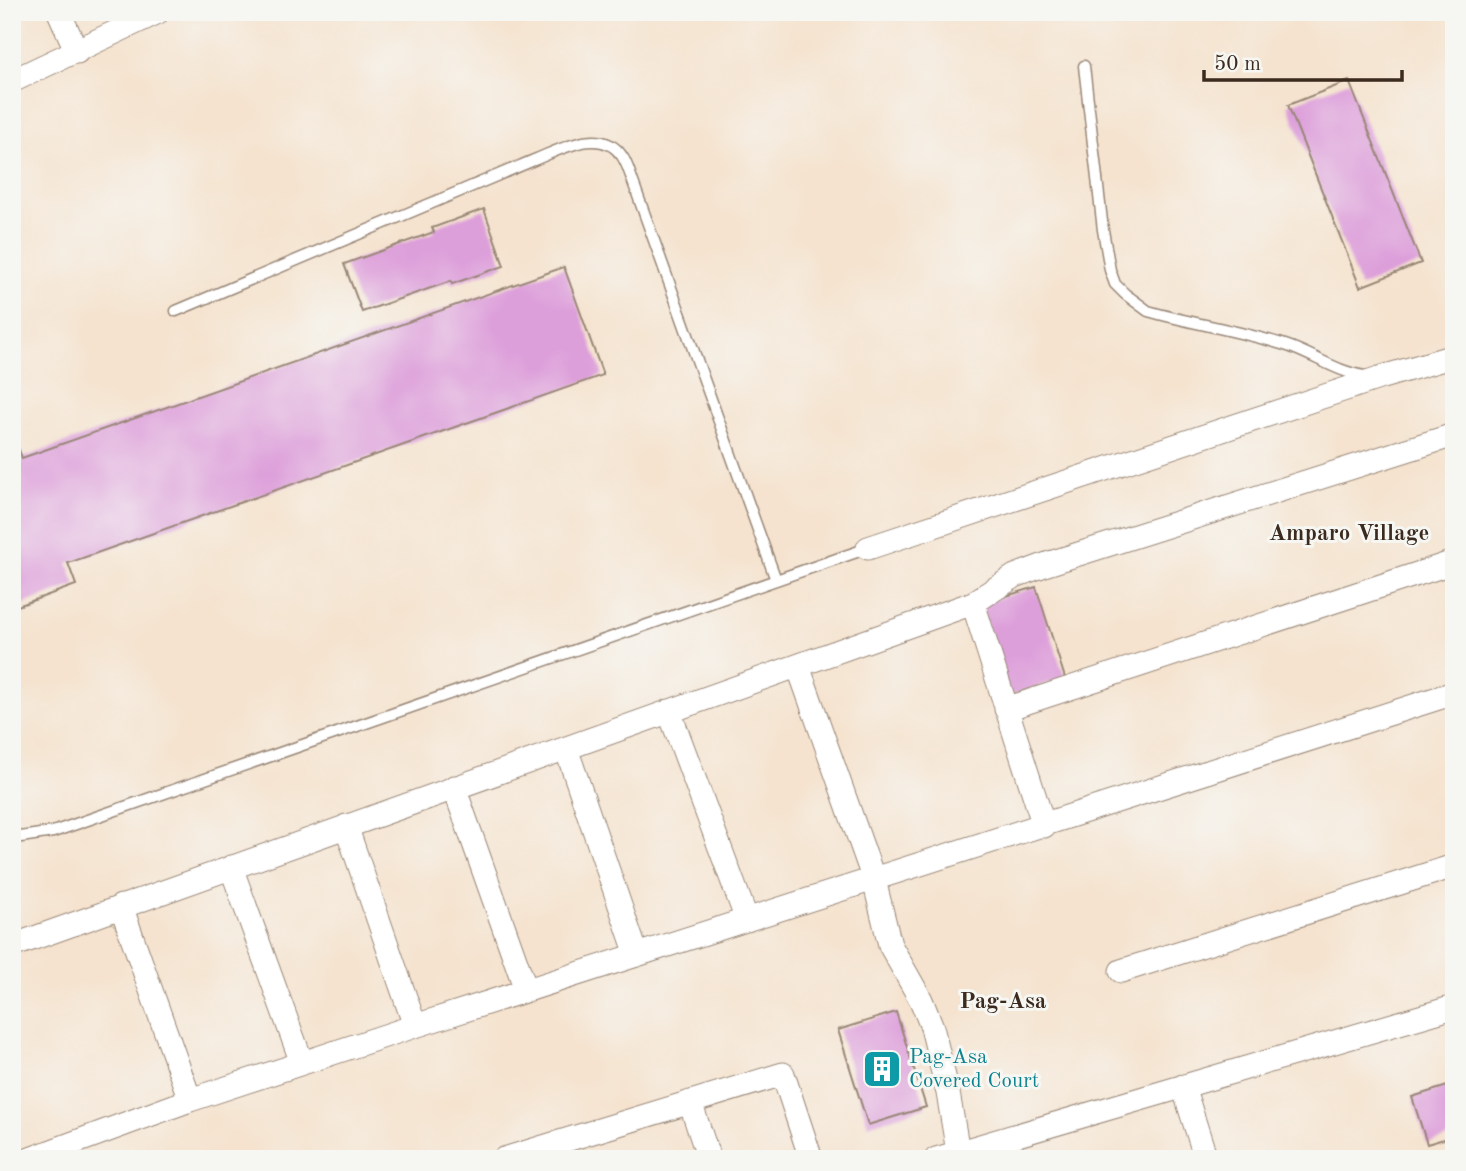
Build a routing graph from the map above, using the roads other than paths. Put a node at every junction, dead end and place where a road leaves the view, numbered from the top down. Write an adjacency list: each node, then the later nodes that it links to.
1 (59, 12): 3 (street)
2 (158, 12): 3 (street)
3 (77, 52): 5 (street)
4 (1084, 66): 8 (lane)
5 (12, 80)
6 (176, 311): 12 (lane)
7 (1454, 356): 8 (street)
8 (1379, 378): 10 (street)
9 (1454, 435): 13 (street)
10 (868, 548): 12 (lane)
11 (1454, 562): 16 (street)
12 (776, 580): 22 (lane)
13 (973, 603): 14 (street); 16 (street)
14 (798, 666): 17 (street); 25 (street)
15 (1454, 693): 21 (street)
16 (1006, 709): 21 (street)
17 (669, 711): 18 (street); 27 (street)
18 (566, 748): 19 (street); 29 (street)
19 (454, 787): 20 (street); 31 (street)
20 (346, 826): 24 (street); 33 (street)
21 (1044, 826): 25 (street)
22 (12, 834)
23 (1454, 866): 30 (street)
24 (231, 867): 26 (street); 34 (street)
25 (874, 880): 27 (street); 38 (street)
26 (121, 906): 28 (street); 36 (street)
27 (747, 920): 29 (street)
28 (12, 946)
29 (637, 955): 31 (street)
30 (1121, 971)
31 (526, 990): 33 (street)
32 (1454, 1007): 35 (street)
33 (415, 1026): 34 (street)
34 (302, 1063): 36 (street)
35 (1183, 1086): 38 (street); 43 (street)
36 (190, 1100): 39 (street)
37 (691, 1102): 40 (street); 41 (street); 42 (street)
38 (947, 1155)
39 (30, 1159)
40 (504, 1159)
41 (709, 1159)
42 (811, 1159)
43 (1206, 1159)

